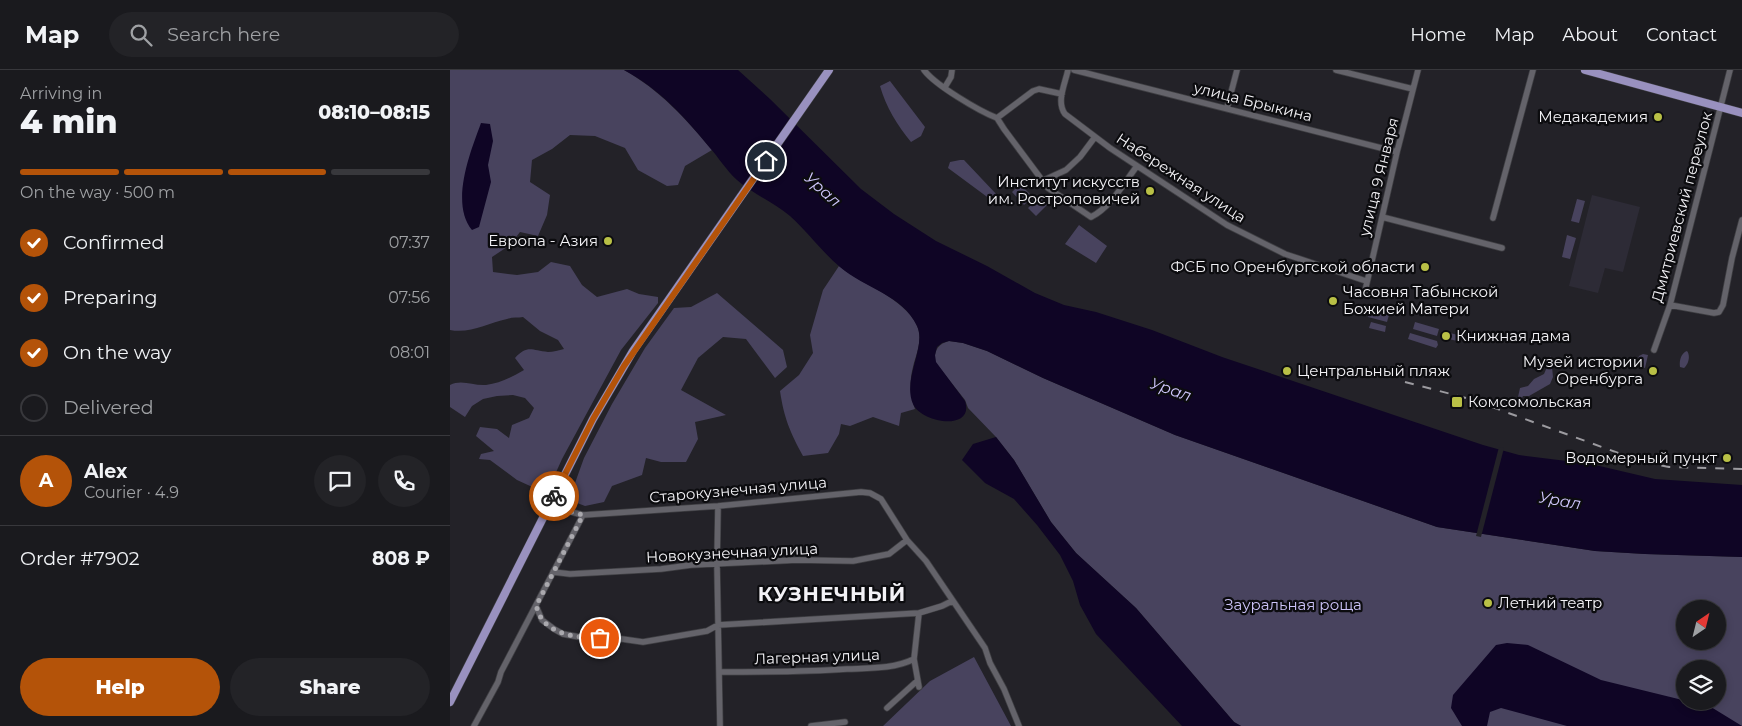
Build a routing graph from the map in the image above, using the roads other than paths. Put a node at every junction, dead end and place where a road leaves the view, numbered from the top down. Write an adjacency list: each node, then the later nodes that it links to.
1 (829, 70): 31 (main road)
2 (924, 70): 12 (street)
3 (952, 70): 12 (street)
4 (1068, 70): 14 (street)
5 (1074, 70): 16 (street, улица Брыкина)
6 (1237, 70): 16 (street)
7 (1336, 70): 13 (street)
8 (1418, 70): 13 (street, улица 9 Января)
9 (1533, 70): 24 (street)
10 (1585, 70): 15 (main road)
11 (1730, 70): 15 (street, Дмитриевский переулок)
12 (945, 87): 18 (street)
13 (1413, 89): 20 (street, улица 9 Января)
14 (1062, 94): 18 (street); 19 (street, Набережная улица)
15 (1721, 107): 17 (main road); 29 (street, Дмитриевский переулок)
16 (1227, 108): 20 (street, улица Брыкина)
17 (1742, 113)
18 (997, 118): 22 (street)
19 (1095, 137): 21 (street, Набережная улица); 22 (street)
20 (1397, 152): 23 (street, улица 9 Января)
21 (1137, 166): 22 (street); 27 (street, Набережная улица)
22 (1042, 181)
23 (1382, 217): 26 (street); 27 (street, улица 9 Января)
24 (1493, 218)
25 (1742, 222): 29 (street)
26 (1502, 248)
27 (1366, 281): 28 (street, улица 9 Января)
28 (1364, 291)
29 (1670, 305): 30 (street, Дмитриевский переулок)
30 (1654, 350)
31 (548, 506): 33 (street, Старокузнечная улица); 45 (main road)
32 (718, 506): 33 (street, Старокузнечная улица); 34 (street, Старокузнечная улица); 35 (street)
33 (583, 515): 36 (street)
34 (907, 540): 35 (street, Новокузнечная улица); 37 (street, Старокузнечная улица)
35 (716, 564): 36 (street, Новокузнечная улица); 42 (street)
36 (553, 572): 38 (street)
37 (952, 602): 39 (street); 51 (street, Старокузнечная улица)
38 (536, 606): 40 (street); 41 (street)
39 (919, 613): 42 (street); 43 (street)
40 (542, 620): 41 (street); 42 (street)
41 (528, 622): 48 (street)
42 (718, 625): 44 (street)
43 (914, 659): 44 (street, Лагерная улица); 46 (street)
44 (720, 672): 49 (street)
45 (450, 702)
46 (887, 708)
47 (845, 722): 50 (street)
48 (474, 726)
49 (720, 726)
50 (811, 726)
51 (1019, 726)

